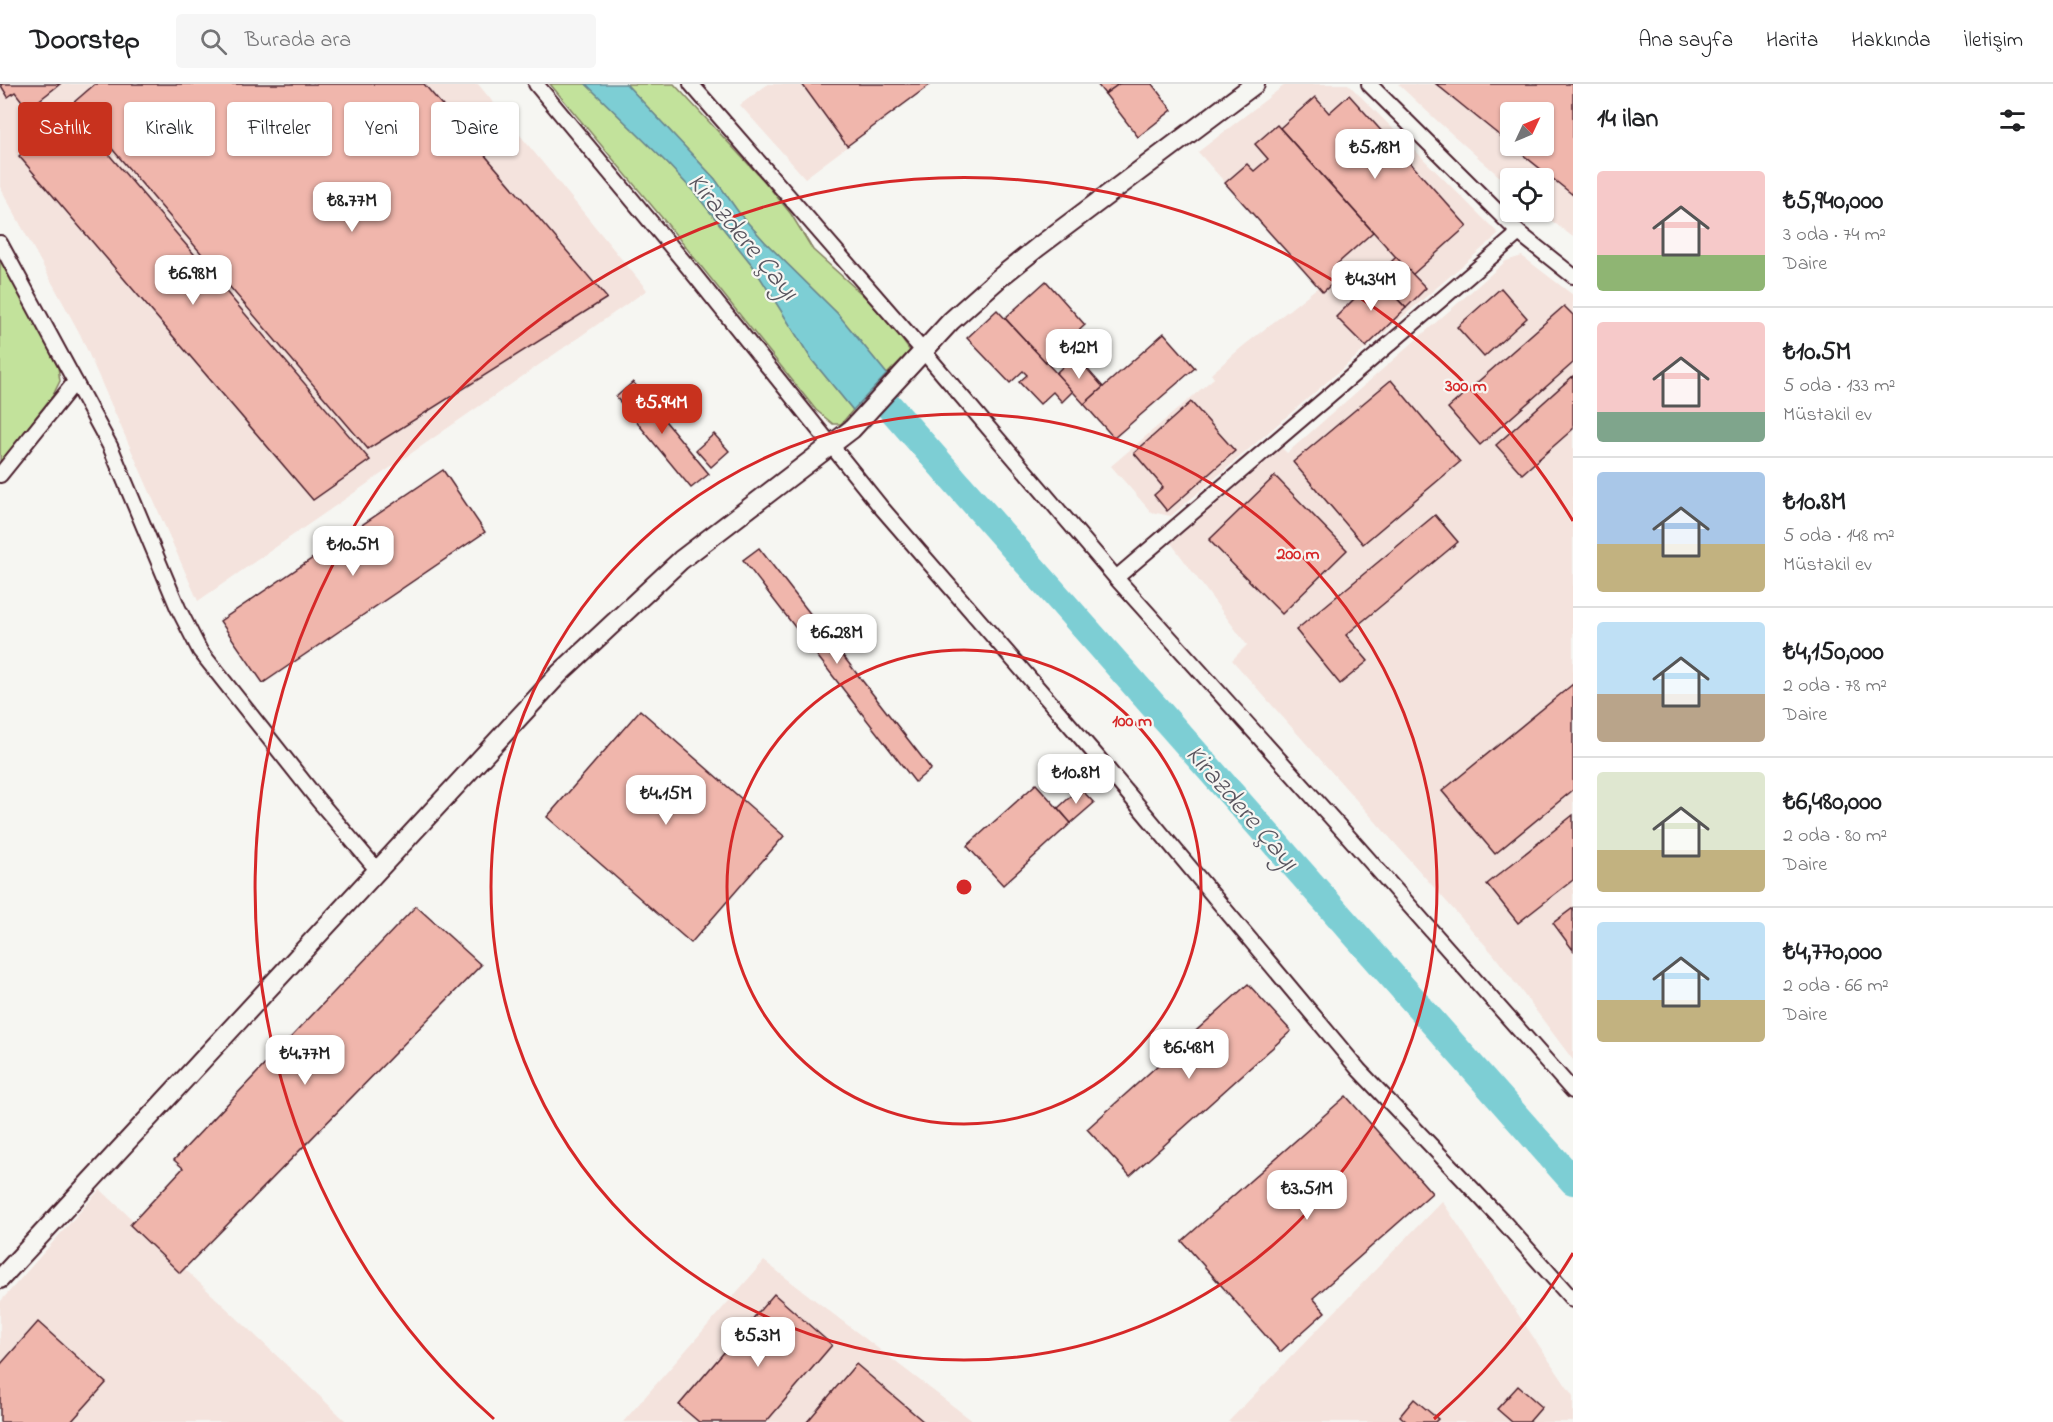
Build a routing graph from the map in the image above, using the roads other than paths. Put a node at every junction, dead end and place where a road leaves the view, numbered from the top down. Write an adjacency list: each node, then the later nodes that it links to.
1 (536, 84): 10 (street)
2 (691, 84): 8 (street)
3 (1255, 84): 8 (street)
4 (1369, 84): 5 (street)
5 (1519, 233): 7 (street); 12 (street)
6 (0, 243): 9 (street)
7 (1573, 276)
8 (924, 351): 10 (street); 12 (street)
9 (75, 382): 11 (street); 13 (street)
10 (832, 446): 13 (street); 16 (street)
11 (0, 475)
12 (1116, 578): 14 (street)
13 (378, 871): 15 (street)
14 (1573, 1091)
15 (0, 1279)
16 (1573, 1300)

